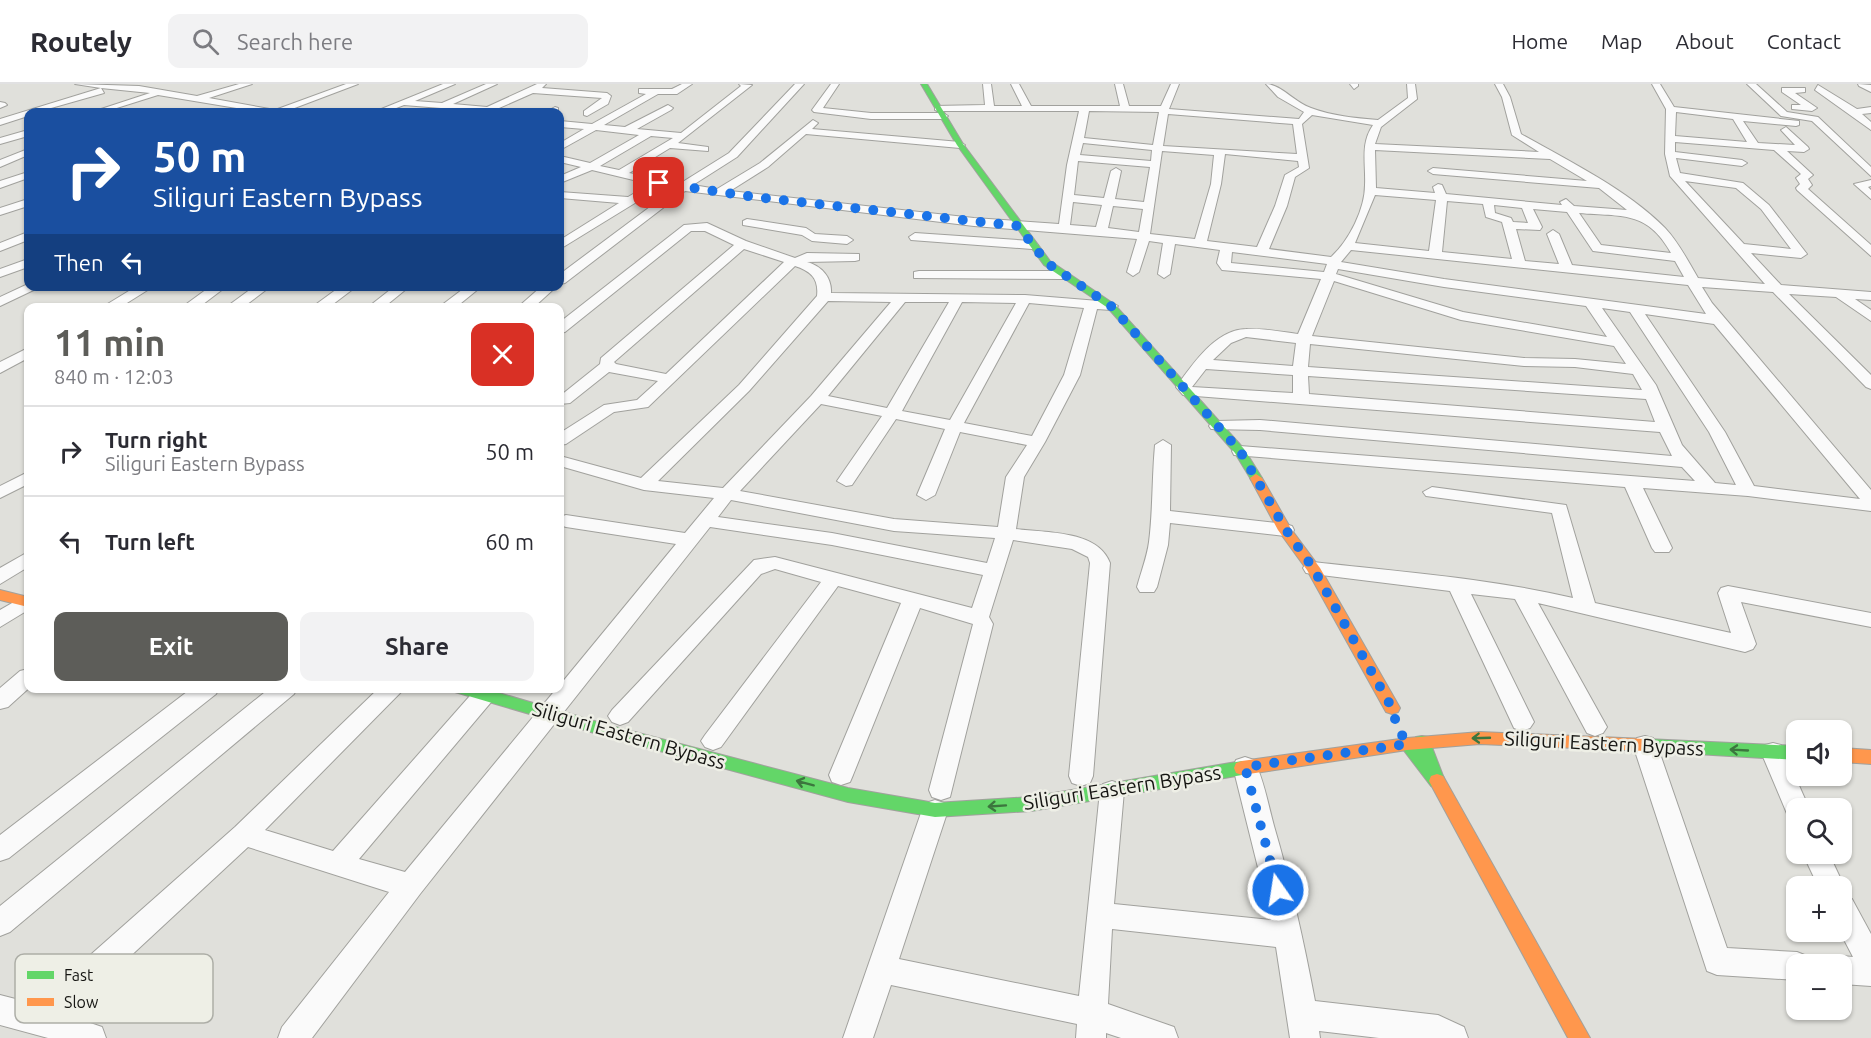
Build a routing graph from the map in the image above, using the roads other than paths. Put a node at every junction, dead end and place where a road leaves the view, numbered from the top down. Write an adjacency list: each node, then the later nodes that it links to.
1 (79, 84): 2 (street)
2 (86, 84): 27 (street)
3 (166, 84): 32 (street)
4 (210, 84): 36 (street)
5 (248, 84): 37 (street)
6 (354, 84): 47 (street)
7 (451, 84): 38 (street)
8 (493, 84): 40 (street)
9 (544, 84): 30 (street)
10 (593, 84): 35 (street)
11 (646, 84): 33 (street)
12 (688, 84): 33 (street)
13 (743, 84): 76 (street)
14 (800, 84): 116 (street)
15 (835, 84): 62 (street)
16 (924, 84): 58 (street)
17 (987, 84): 42 (street)
18 (1015, 84): 52 (street)
19 (1119, 84): 55 (street)
20 (1175, 84): 56 (street)
21 (1270, 84): 59 (street)
22 (1411, 84): 68 (street)
23 (1498, 84): 95 (street)
24 (1656, 84): 54 (street)
25 (1751, 84): 41 (street)
26 (1862, 84): 29 (street)
27 (113, 87): 32 (street); 43 (street)
28 (1818, 88): 60 (street)
29 (1871, 89)
30 (532, 90): 35 (street); 50 (street)
31 (1802, 90): 41 (street)
32 (146, 91): 34 (street)
33 (655, 92): 70 (street)
34 (158, 93): 36 (street); 44 (street)
35 (577, 93): 61 (street)
36 (172, 96): 37 (street)
37 (195, 100): 39 (street)
38 (405, 103): 40 (street); 48 (street)
39 (219, 104): 45 (street); 46 (street)
40 (441, 106): 49 (street)
41 (1774, 106): 67 (street)
42 (990, 107): 52 (street); 58 (street)
43 (45, 108)
44 (109, 108)
45 (208, 108)
46 (247, 108)
47 (286, 108)
48 (391, 108)
49 (459, 108)
50 (493, 108)
51 (668, 108): 72 (street)
52 (1028, 108): 53 (street)
53 (1084, 109): 55 (street); 77 (street)
54 (1671, 109): 64 (street); 78 (street)
55 (1125, 110): 56 (street)
56 (1164, 110): 66 (street); 85 (street)
57 (1871, 111): 60 (street)
58 (941, 112): 62 (street); 82 (street)
59 (1309, 112): 66 (street); 68 (street)
60 (1855, 112): 71 (street)
61 (587, 113)
62 (827, 113): 73 (street)
63 (24, 115): 65 (street)
64 (1736, 117): 67 (street); 83 (street)
65 (0, 122)
66 (1298, 122): 97 (street)
67 (1786, 122): 86 (street); 106 (street)
68 (1379, 123): 84 (street)
69 (564, 124): 70 (street)
70 (593, 126): 72 (street); 80 (street)
71 (1871, 127)
72 (627, 130): 74 (street)
73 (804, 130): 82 (street); 118 (street)
74 (650, 132): 76 (street); 87 (street)
75 (24, 134): 79 (street)
76 (683, 136): 81 (street)
77 (1077, 140): 85 (street); 96 (street)
78 (1670, 140): 83 (street); 93 (street)
79 (0, 141)
80 (564, 144)
81 (669, 145): 88 (street); 92 (street)
82 (960, 145): 135 (street)
83 (1755, 146): 86 (street)
84 (1369, 147): 89 (street); 117 (street)
85 (1160, 148): 90 (street); 101 (street)
86 (1778, 148): 154 (street)
87 (622, 149): 92 (street); 102 (street)
88 (704, 149)
89 (1424, 150): 94 (street); 104 (street)
90 (1220, 152): 97 (street); 146 (street)
91 (24, 154): 100 (street)
92 (654, 154): 105 (street)
93 (1670, 154): 99 (street); 108 (street)
94 (1514, 155): 95 (street); 110 (street)
95 (1553, 156): 115 (street)
96 (1074, 158): 101 (street); 121 (street)
97 (1304, 158): 153 (street)
98 (564, 160): 102 (street)
99 (1742, 163)
100 (0, 164)
101 (1157, 165): 129 (street)
102 (592, 166): 105 (street); 109 (street)
103 (1116, 171): 125 (street)
104 (1434, 171): 110 (street); 122 (street)
105 (621, 173): 111 (street)
106 (1871, 173)
107 (24, 176): 114 (street)
108 (1675, 176): 152 (street); 152 (street)
109 (564, 178)
110 (1522, 179): 112 (street)
111 (659, 183): 116 (street); 124 (street)
112 (1553, 183): 115 (street); 130 (street)
113 (1871, 183): 120 (street)
114 (0, 185)
115 (1604, 186): 132 (street)
116 (683, 187): 118 (street); 161 (street)
117 (1371, 191): 122 (street); 149 (street)
118 (719, 193): 123 (street)
119 (564, 195): 124 (street)
120 (1871, 196)
121 (1069, 198): 125 (street); 136 (street)
122 (1442, 198): 126 (street); 155 (street)
123 (776, 200): 133 (street); 135 (street)
124 (630, 201): 145 (street)
125 (1107, 201): 129 (street); 137 (street)
126 (1488, 202): 128 (street); 134 (street)
127 (24, 203): 131 (street)
128 (1526, 205): 130 (street); 134 (street)
129 (1149, 206): 140 (street)
130 (1571, 209): 132 (street); 157 (street)
131 (0, 212)
132 (1641, 215): 157 (street)
133 (747, 223): 139 (street); 143 (street)
134 (1508, 225): 162 (street)
135 (1018, 226): 136 (street); 148 (street)
136 (1064, 228): 137 (street)
137 (1101, 231): 140 (street)
138 (1552, 234): 164 (street)
139 (724, 236): 147 (street); 203 (street)
140 (1144, 236): 144 (street); 165 (street)
141 (915, 237): 148 (street)
142 (24, 238): 150 (street)
143 (847, 240)
144 (1170, 240): 146 (street); 167 (street)
145 (564, 242)
146 (1200, 243): 151 (street)
147 (742, 244): 158 (street); 211 (street)
148 (1032, 245): 169 (street)
149 (1349, 246): 155 (street); 163 (street)
150 (0, 247)
151 (1227, 247): 153 (street); 163 (street)
152 (1742, 248): 172 (street)
153 (1262, 251): 163 (street)
154 (1871, 252)
155 (1435, 255): 162 (street)
156 (855, 257): 158 (street)
157 (1679, 258): 171 (street)
158 (795, 261): 183 (street); 216 (street)
159 (564, 262): 161 (street)
160 (24, 264): 166 (street)
161 (580, 264): 170 (street)
162 (1520, 264): 164 (street)
163 (1332, 267): 200 (street); 200 (street); 204 (street)
164 (1567, 269): 171 (street)
165 (1133, 272)
166 (0, 273)
167 (1164, 274)
168 (919, 275): 169 (street)
169 (1063, 275): 198 (street)
170 (564, 277)
171 (1693, 282): 172 (street); 197 (street)
172 (1777, 289): 181 (street); 208 (street)
173 (25, 291): 187 (street)
174 (139, 291): 188 (street)
175 (214, 291): 189 (street)
176 (258, 291): 190 (street)
177 (344, 291): 191 (street)
178 (397, 291): 192 (street)
179 (469, 291): 193 (street)
180 (545, 291): 194 (street)
181 (1840, 294): 182 (street); 201 (street)
182 (1871, 296)
183 (824, 297): 184 (street); 237 (street)
184 (901, 298): 185 (street); 221 (street)
185 (958, 298): 186 (street); 224 (street)
186 (1025, 299): 195 (street); 225 (street)
187 (0, 302)
188 (117, 303)
189 (196, 303)
190 (240, 303)
191 (326, 303)
192 (381, 303)
193 (452, 303)
194 (530, 303)
195 (1092, 304): 198 (street); 229 (street)
196 (1596, 304): 197 (street); 199 (street); 200 (street); 206 (street)
197 (1707, 305): 202 (street)
198 (1111, 306): 218 (street)
199 (1635, 309): 202 (street); 239 (street)
200 (1526, 311): 206 (street)
201 (1871, 317)
202 (1718, 320): 244 (street)
203 (564, 326)
204 (1304, 338): 205 (street); 209 (street); 213 (street)
205 (1337, 341): 214 (street); 215 (street)
206 (1619, 343): 214 (street)
207 (24, 354): 212 (street)
208 (1849, 362): 210 (street); 217 (street)
209 (1204, 364): 213 (street); 218 (street)
210 (1871, 364)
211 (607, 366): 216 (street); 222 (street)
212 (0, 369)
213 (1300, 370): 215 (street); 220 (street)
214 (1638, 370): 219 (street)
215 (1343, 373): 219 (street); 223 (street)
216 (670, 380): 228 (street)
217 (1871, 384)
218 (1186, 389): 220 (street); 226 (street)
219 (1653, 395): 227 (street)
220 (1301, 398): 223 (street)
221 (817, 399): 224 (street); 242 (street)
222 (564, 400)
223 (1349, 402): 227 (street)
224 (893, 412): 225 (street); 235 (street)
225 (955, 425): 229 (street); 243 (street)
226 (1217, 426): 231 (street); 233 (street)
227 (1666, 428): 233 (street)
228 (564, 437)
229 (1037, 442): 250 (street)
230 (1163, 445): 246 (street)
231 (1240, 451): 236 (street); 249 (street)
232 (564, 462): 237 (street)
233 (1685, 462): 238 (street)
234 (24, 479): 241 (street)
235 (846, 481)
236 (1631, 481): 238 (street); 252 (street)
237 (644, 485): 242 (street)
238 (1710, 488): 239 (street)
239 (1748, 491): 245 (street)
240 (1432, 492): 266 (street)
241 (0, 493)
242 (727, 494): 248 (street); 250 (street)
243 (926, 495)
244 (1871, 501)
245 (1871, 506)
246 (1161, 516): 249 (street); 259 (street)
247 (566, 521): 251 (street)
248 (705, 521): 251 (street); 255 (street)
249 (1286, 530): 254 (street)
250 (1006, 533): 255 (street); 291 (street)
251 (690, 540): 277 (street)
252 (1662, 548)
253 (24, 561): 256 (street)
254 (1313, 568): 258 (street); 280 (street)
255 (994, 571): 267 (street)
256 (0, 579): 261 (street)
257 (833, 579): 265 (street); 278 (street); 282 (street)
258 (1456, 583): 260 (street); 279 (street)
259 (1147, 587)
260 (1522, 592): 266 (street); 281 (street)
261 (24, 594)
262 (0, 595): 263 (street)
263 (24, 597)
264 (24, 600): 268 (street)
265 (912, 600): 267 (street); 290 (street)
266 (1586, 608): 269 (street)
267 (979, 616): 293 (street)
268 (0, 620)
269 (1871, 620)
270 (24, 681): 276 (street)
271 (202, 693): 296 (street)
272 (280, 693): 300 (street)
273 (389, 693): 295 (street)
274 (477, 693): 275 (street, Siliguri Eastern Bypass)
275 (484, 695): 277 (street, Siliguri Eastern Bypass); 297 (street)
276 (0, 701)
277 (557, 703): 293 (street, Siliguri Eastern Bypass, one-way to 277); 298 (street)
278 (620, 716)
279 (1519, 722)
280 (1405, 723): 283 (street); 284 (street)
281 (1592, 727)
282 (711, 741)
283 (1422, 742): 284 (street, Siliguri Eastern Bypass); 285 (street, Siliguri Eastern Bypass, one-way to 283); 292 (street)
284 (1407, 744): 289 (street, Siliguri Eastern Bypass); 292 (street)
285 (1645, 745): 286 (street, Siliguri Eastern Bypass, one-way to 285); 305 (street)
286 (1785, 752): 294 (street)
287 (1852, 756): 288 (street)
288 (1871, 757)
289 (1245, 767): 291 (street, Siliguri Eastern Bypass); 302 (street)
290 (842, 775)
291 (1090, 780): 293 (street, Siliguri Eastern Bypass, one-way to 293); 299 (street)
292 (1437, 781): 319 (street)
293 (939, 795): 306 (street)
294 (1795, 798)
295 (244, 835): 297 (street); 303 (street)
296 (0, 850)
297 (338, 864): 298 (street)
298 (410, 886): 315 (street)
299 (1100, 915): 302 (street); 312 (street)
300 (0, 923)
301 (1852, 927): 304 (street)
302 (1288, 935): 313 (street)
303 (112, 954)
304 (1871, 962)
305 (1786, 965)
306 (880, 969): 312 (street); 316 (street)
307 (1852, 971): 308 (street)
308 (1871, 972)
309 (0, 1010): 310 (street)
310 (15, 1014)
311 (48, 1023): 314 (street)
312 (1092, 1026): 317 (street)
313 (1304, 1026): 318 (street)
314 (91, 1038)
315 (293, 1038)
316 (858, 1038)
317 (1163, 1038)
318 (1453, 1038)
319 (1579, 1038)

